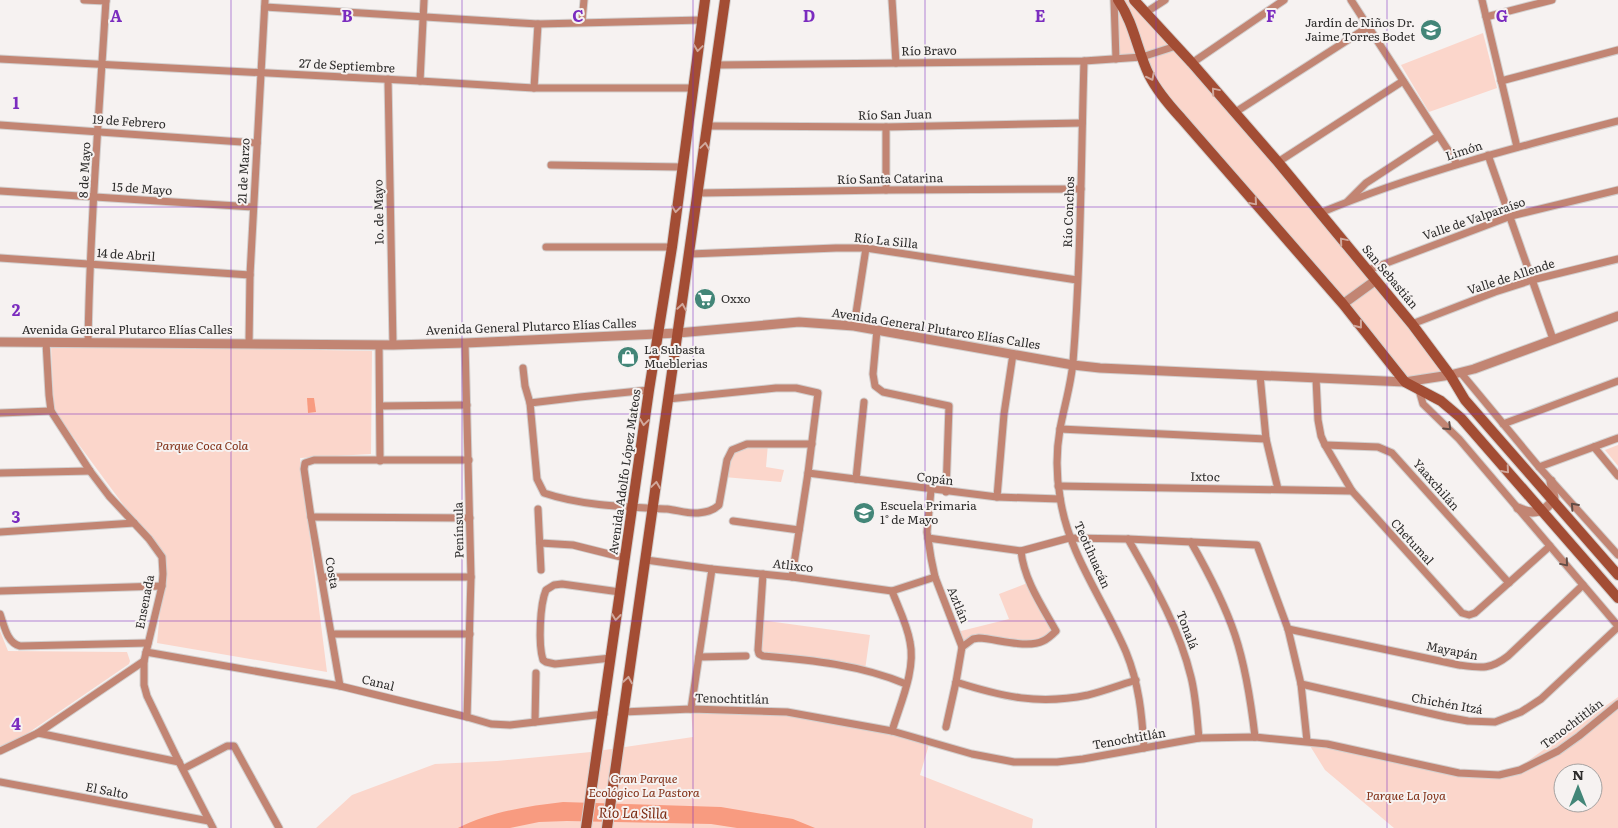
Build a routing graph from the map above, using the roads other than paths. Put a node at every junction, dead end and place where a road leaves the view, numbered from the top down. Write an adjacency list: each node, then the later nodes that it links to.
1 (84, 0): 2 (street)
2 (106, 0): 33 (street, 8 de Mayo)
3 (424, 0): 18 (street)
4 (584, 0): 21 (street)
5 (705, 0): 20 (main road, Avenida Adolfo López Mateos)
6 (725, 0): 32 (main road)
7 (892, 0): 30 (street)
8 (1114, 0): 28 (street)
9 (1118, 0): 26 (main road)
10 (1134, 0): 17 (main road, San Sebastián)
11 (1165, 0): 17 (street)
12 (1284, 0): 31 (street)
13 (1351, 0): 23 (street)
14 (1482, 0): 19 (street)
15 (1552, 0): 19 (street)
16 (265, 4): 18 (street); 34 (street, 21 de Marzo)
17 (1145, 13): 24 (main road, San Sebastián)
18 (423, 16): 22 (street); 36 (street)
19 (1486, 17): 38 (street)
20 (702, 20): 21 (street); 40 (main road, Avenida Adolfo López Mateos, one-way to 40)
21 (582, 21): 22 (street)
22 (538, 24): 39 (street)
23 (1368, 27): 37 (street); 41 (street)
24 (1176, 46): 26 (street, Río Bravo); 31 (main road, San Sebastián)
25 (1618, 50): 38 (street)
26 (1142, 57): 28 (street, Río Bravo); 78 (main road, one-way to 78)
27 (0, 59): 33 (street, 27 de Septiembre)
28 (1116, 59): 29 (street, Río Bravo)
29 (1084, 60): 30 (street, Río Bravo); 43 (street, Río Conchos)
30 (896, 63): 32 (street, Río Bravo)
31 (1192, 63): 41 (main road, San Sebastián, one-way to 31)
32 (717, 65): 45 (main road)
33 (102, 66): 34 (street, 27 de Septiembre); 47 (street, 8 de Mayo)
34 (261, 74): 35 (street, 27 de Septiembre); 49 (street, 21 de Marzo)
35 (388, 79): 36 (street, 27 de Septiembre); 92 (street, 1o. de Mayo)
36 (420, 80): 39 (street, 27 de Septiembre)
37 (1403, 81): 48 (street); 52 (street)
38 (1501, 81): 50 (street)
39 (534, 88): 40 (street, 27 de Septiembre)
40 (692, 88): 55 (main road, Avenida Adolfo López Mateos)
41 (1234, 114): 52 (main road, San Sebastián)
42 (1618, 121): 50 (street, Limón)
43 (1082, 123): 46 (street, Río San Juan); 57 (street, Río Conchos)
44 (0, 125): 47 (street, 19 de Febrero)
45 (708, 126): 46 (street, Río San Juan); 60 (main road, one-way to 45)
46 (886, 127): 56 (street)
47 (98, 131): 49 (street, 19 de Febrero); 61 (street, 8 de Mayo)
48 (1438, 136): 53 (street); 62 (street)
49 (257, 143): 63 (street, 21 de Marzo)
50 (1517, 147): 51 (street, Limón)
51 (1488, 154): 53 (street, Limón); 65 (street)
52 (1278, 162): 64 (main road, San Sebastián)
53 (1457, 164): 62 (street, Limón)
54 (551, 165): 55 (street)
55 (682, 166): 67 (main road, Avenida Adolfo López Mateos, one-way to 67)
56 (886, 190): 57 (street, Río Santa Catarina); 60 (street, Río Santa Catarina)
57 (1081, 190): 75 (street, Río Conchos)
58 (1618, 190): 65 (street, Valle de Valparaíso)
59 (0, 191): 61 (street, 15 de Mayo)
60 (698, 193): 69 (main road)
61 (95, 197): 63 (street, 15 de Mayo); 72 (street, 8 de Mayo)
62 (1347, 202): 64 (street, Limón)
63 (253, 207): 74 (street, 21 de Marzo)
64 (1320, 213): 73 (main road, San Sebastián, one-way to 64)
65 (1511, 216): 73 (street, Valle de Valparaíso); 77 (street)
66 (546, 247): 67 (street)
67 (672, 247): 84 (main road, Avenida Adolfo López Mateos)
68 (866, 248): 69 (street, Río La Silla); 75 (street, Río La Silla); 81 (street)
69 (690, 254): 83 (main road, one-way to 69)
70 (0, 258): 72 (street, 14 de Abril)
71 (1618, 259): 77 (street, Valle de Allende)
72 (89, 263): 74 (street, 14 de Abril); 88 (street, 8 de Mayo)
73 (1368, 270): 76 (main road, San Sebastián)
74 (250, 275): 90 (street, 21 de Marzo)
75 (1077, 280): 94 (street, Río Conchos)
76 (1376, 280): 78 (street); 80 (main road, San Sebastián)
77 (1532, 280): 80 (street, Valle de Allende); 85 (street)
78 (1343, 304): 100 (main road, one-way to 100)
79 (1618, 316): 85 (street, Avenida General Plutarco Elías Calles)
80 (1412, 324): 96 (main road, San Sebastián)
81 (854, 326): 82 (street, Avenida General Plutarco Elías Calles); 83 (street, Avenida General Plutarco Elías Calles)
82 (877, 330): 93 (street, Avenida General Plutarco Elías Calles); 130 (street)
83 (678, 333): 84 (street, Avenida General Plutarco Elías Calles); 103 (main road)
84 (657, 334): 89 (street, Avenida General Plutarco Elías Calles); 101 (main road, Avenida Adolfo López Mateos)
85 (1553, 340): 96 (street, Avenida General Plutarco Elías Calles)
86 (0, 342): 87 (street, Avenida General Plutarco Elías Calles)
87 (46, 342): 88 (street, Avenida General Plutarco Elías Calles); 108 (street, Ensenada)
88 (88, 342): 90 (street, Avenida General Plutarco Elías Calles)
89 (465, 343): 92 (street, Avenida General Plutarco Elías Calles); 106 (street, Península)
90 (249, 344): 91 (street, Avenida General Plutarco Elías Calles)
91 (379, 345): 92 (street, Avenida General Plutarco Elías Calles); 107 (street)
92 (392, 345)
93 (1013, 354): 94 (street, Avenida General Plutarco Elías Calles); 131 (street)
94 (1073, 365): 97 (street, Avenida General Plutarco Elías Calles); 111 (street, Teotihuacán)
95 (523, 368): 105 (street)
96 (1455, 374): 100 (street, Avenida General Plutarco Elías Calles); 110 (street, San Sebastián); 133 (main road, San Sebastián)
97 (1260, 375): 98 (street, Avenida General Plutarco Elías Calles); 113 (street)
98 (1316, 378): 100 (street, Avenida General Plutarco Elías Calles); 115 (street, Chetumal)
99 (1618, 380): 110 (street)
100 (1405, 382): 102 (main road)
101 (649, 390): 105 (street); 134 (main road, Avenida Adolfo López Mateos, one-way to 134)
102 (1419, 390): 135 (street, one-way to 135); 138 (main road, one-way to 138)
103 (668, 399): 114 (street); 137 (main road, one-way to 103)
104 (864, 402): 124 (street)
105 (530, 404): 134 (street)
106 (467, 405): 107 (street); 117 (street, Península)
107 (380, 406): 118 (street)
108 (51, 411): 109 (street); 120 (street, Ensenada)
109 (0, 413)
110 (1503, 424): 119 (street, San Sebastián)
111 (1060, 429): 113 (street); 126 (street, Teotihuacán)
112 (1618, 438): 116 (street)
113 (1266, 439): 127 (street)
114 (812, 444): 122 (street); 137 (street)
115 (1325, 445): 129 (street, Chetumal); 163 (street, Yaaxchilán)
116 (1594, 447): 119 (street); 123 (street)
117 (468, 460): 118 (street); 140 (street, Península)
118 (380, 461): 139 (street, Costa)
119 (1539, 467): 125 (street, San Sebastián)
120 (90, 471): 121 (street); 142 (street, Ensenada)
121 (0, 473)
122 (808, 473): 124 (street, Copán); 143 (street)
123 (1618, 476)
124 (856, 479): 128 (street, Copán)
125 (1551, 481): 133 (street); 152 (street, San Sebastián, one-way to 125)
126 (1058, 486): 127 (street, Ixtoc); 132 (street, Teotihuacán)
127 (1278, 489): 129 (street, Ixtoc)
128 (931, 490): 130 (street, Copán); 145 (street, Aztlán)
129 (1352, 491): 163 (street, Chetumal)
130 (946, 492): 131 (street, Copán)
131 (996, 498): 132 (street, Copán)
132 (1060, 499): 146 (street, Teotihuacán)
133 (1553, 501): 138 (street); 158 (main road, San Sebastián)
134 (633, 508): 137 (street); 153 (main road, Avenida Adolfo López Mateos)
135 (1518, 508): 138 (street); 150 (street)
136 (538, 509): 149 (street)
137 (653, 509): 154 (main road)
138 (1541, 511): 169 (main road)
139 (311, 518): 140 (street); 159 (street, Costa)
140 (470, 518): 160 (street, Península)
141 (733, 521): 143 (street)
142 (134, 523): 144 (street); 164 (street, Ensenada)
143 (799, 530): 161 (street)
144 (0, 532)
145 (928, 538): 151 (street); 162 (street, Aztlán)
146 (1070, 538): 147 (street); 151 (street); 183 (street, Teotihuacán)
147 (1128, 539): 148 (street); 198 (street, Tonalá)
148 (1191, 542): 172 (street); 197 (street)
149 (540, 543): 153 (street); 156 (street)
150 (1550, 546): 163 (street, Chetumal); 165 (street, one-way to 165)
151 (1021, 551): 176 (street)
152 (1618, 556)
153 (625, 558): 168 (main road, Avenida Adolfo López Mateos)
154 (646, 560): 155 (street, Atlixco); 190 (main road, one-way to 154)
155 (712, 569): 157 (street, Atlixco); 179 (street)
156 (541, 570)
157 (763, 574): 161 (street, Atlixco); 185 (street)
158 (1618, 575)
159 (322, 577): 160 (street); 173 (street, Costa)
160 (472, 577): 174 (street, Península)
161 (792, 577): 167 (street, Atlixco)
162 (935, 577): 167 (street, Atlixco); 176 (street, Aztlán)
163 (1508, 583)
164 (162, 586): 166 (street); 175 (street, Ensenada)
165 (1583, 586): 171 (street); 172 (street, Mayapán)
166 (0, 591)
167 (892, 591): 185 (street)
168 (620, 592): 180 (main road, Avenida Adolfo López Mateos, one-way to 180); 180 (street)
169 (1618, 598)
170 (0, 614): 175 (street)
171 (1618, 626): 186 (street, Chichén Itzá)
172 (1288, 629): 186 (street)
173 (332, 634): 174 (street); 187 (street, Costa)
174 (470, 634): 192 (street, Península)
175 (148, 643): 177 (street, Ensenada)
176 (962, 647): 184 (street)
177 (146, 652): 181 (street, Ensenada); 187 (street, Canal)
178 (746, 656): 179 (street)
179 (699, 657): 189 (street)
180 (611, 658): 191 (main road, Avenida Adolfo López Mateos)
181 (144, 662): 196 (street); 202 (street, Ensenada)
182 (536, 673): 193 (street)
183 (1136, 680): 184 (street); 200 (street, Teotihuacán)
184 (956, 682): 194 (street)
185 (906, 684): 195 (street)
186 (1301, 684): 199 (street)
187 (340, 686): 192 (street, Canal)
188 (1618, 704): 199 (street, Tenochtitlán)
189 (691, 709): 190 (street, Tenochtitlán); 195 (street, Tenochtitlán)
190 (623, 712): 209 (main road)
191 (604, 714): 193 (street, Canal); 208 (main road, Avenida Adolfo López Mateos)
192 (467, 717): 193 (street, Canal)
193 (536, 722)
194 (946, 727)
195 (892, 731): 200 (street, Tenochtitlán)
196 (38, 733): 201 (street); 202 (street)
197 (1254, 737): 198 (street, Tenochtitlán); 199 (street, Tenochtitlán)
198 (1199, 738): 200 (street, Tenochtitlán)
199 (1307, 741)
200 (1144, 748)
201 (0, 751)
202 (179, 762): 203 (street, Ensenada)
203 (183, 769): 205 (street, Ensenada); 207 (street)
204 (0, 782): 205 (street, El Salto)
205 (209, 821): 206 (street, Ensenada)
206 (213, 828)
207 (279, 828)
208 (586, 828)
209 (607, 828)

